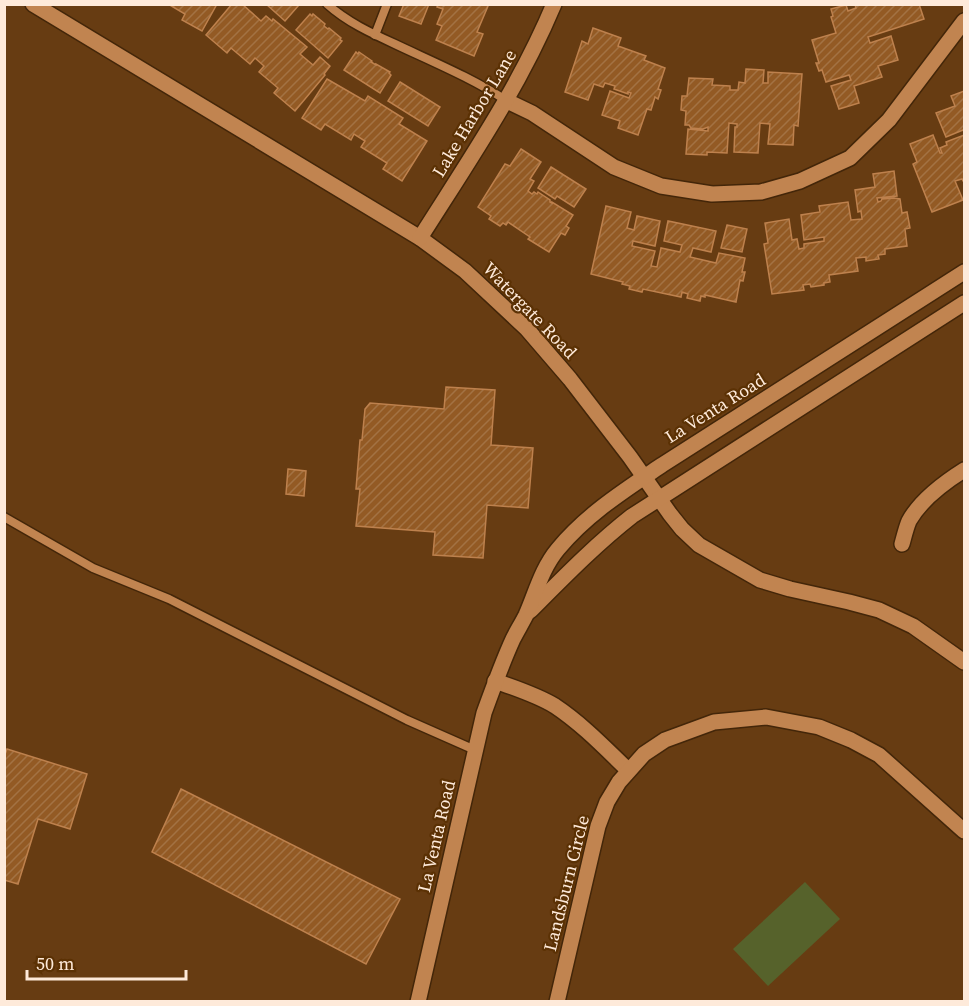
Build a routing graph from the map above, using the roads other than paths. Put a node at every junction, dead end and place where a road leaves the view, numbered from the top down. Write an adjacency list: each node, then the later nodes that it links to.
1 (33, 4): 8 (street, Watergate Road)
2 (327, 4): 6 (lane)
3 (387, 4): 6 (lane)
4 (554, 4): 7 (street, Lake Harbor Lane)
5 (964, 21): 7 (street)
6 (375, 35): 7 (lane)
7 (507, 101): 8 (street, Lake Harbor Lane)
8 (420, 238): 12 (street, Watergate Road)
9 (964, 272): 12 (street, La Venta Road)
10 (964, 303): 13 (street, La Venta Road)
11 (962, 476): 15 (street)
12 (644, 477): 13 (street, Watergate Road); 16 (street, La Venta Road)
13 (659, 499): 16 (street, La Venta Road); 17 (street, Watergate Road)
14 (4, 517): 19 (lane)
15 (902, 544)
16 (526, 615): 18 (street, La Venta Road)
17 (964, 662)
18 (495, 681): 19 (street, La Venta Road); 20 (street)
19 (475, 750): 22 (street, La Venta Road)
20 (628, 770): 21 (street, Landsburn Circle); 23 (street, Landsburn Circle)
21 (961, 822)
22 (418, 1002)
23 (557, 1002)

